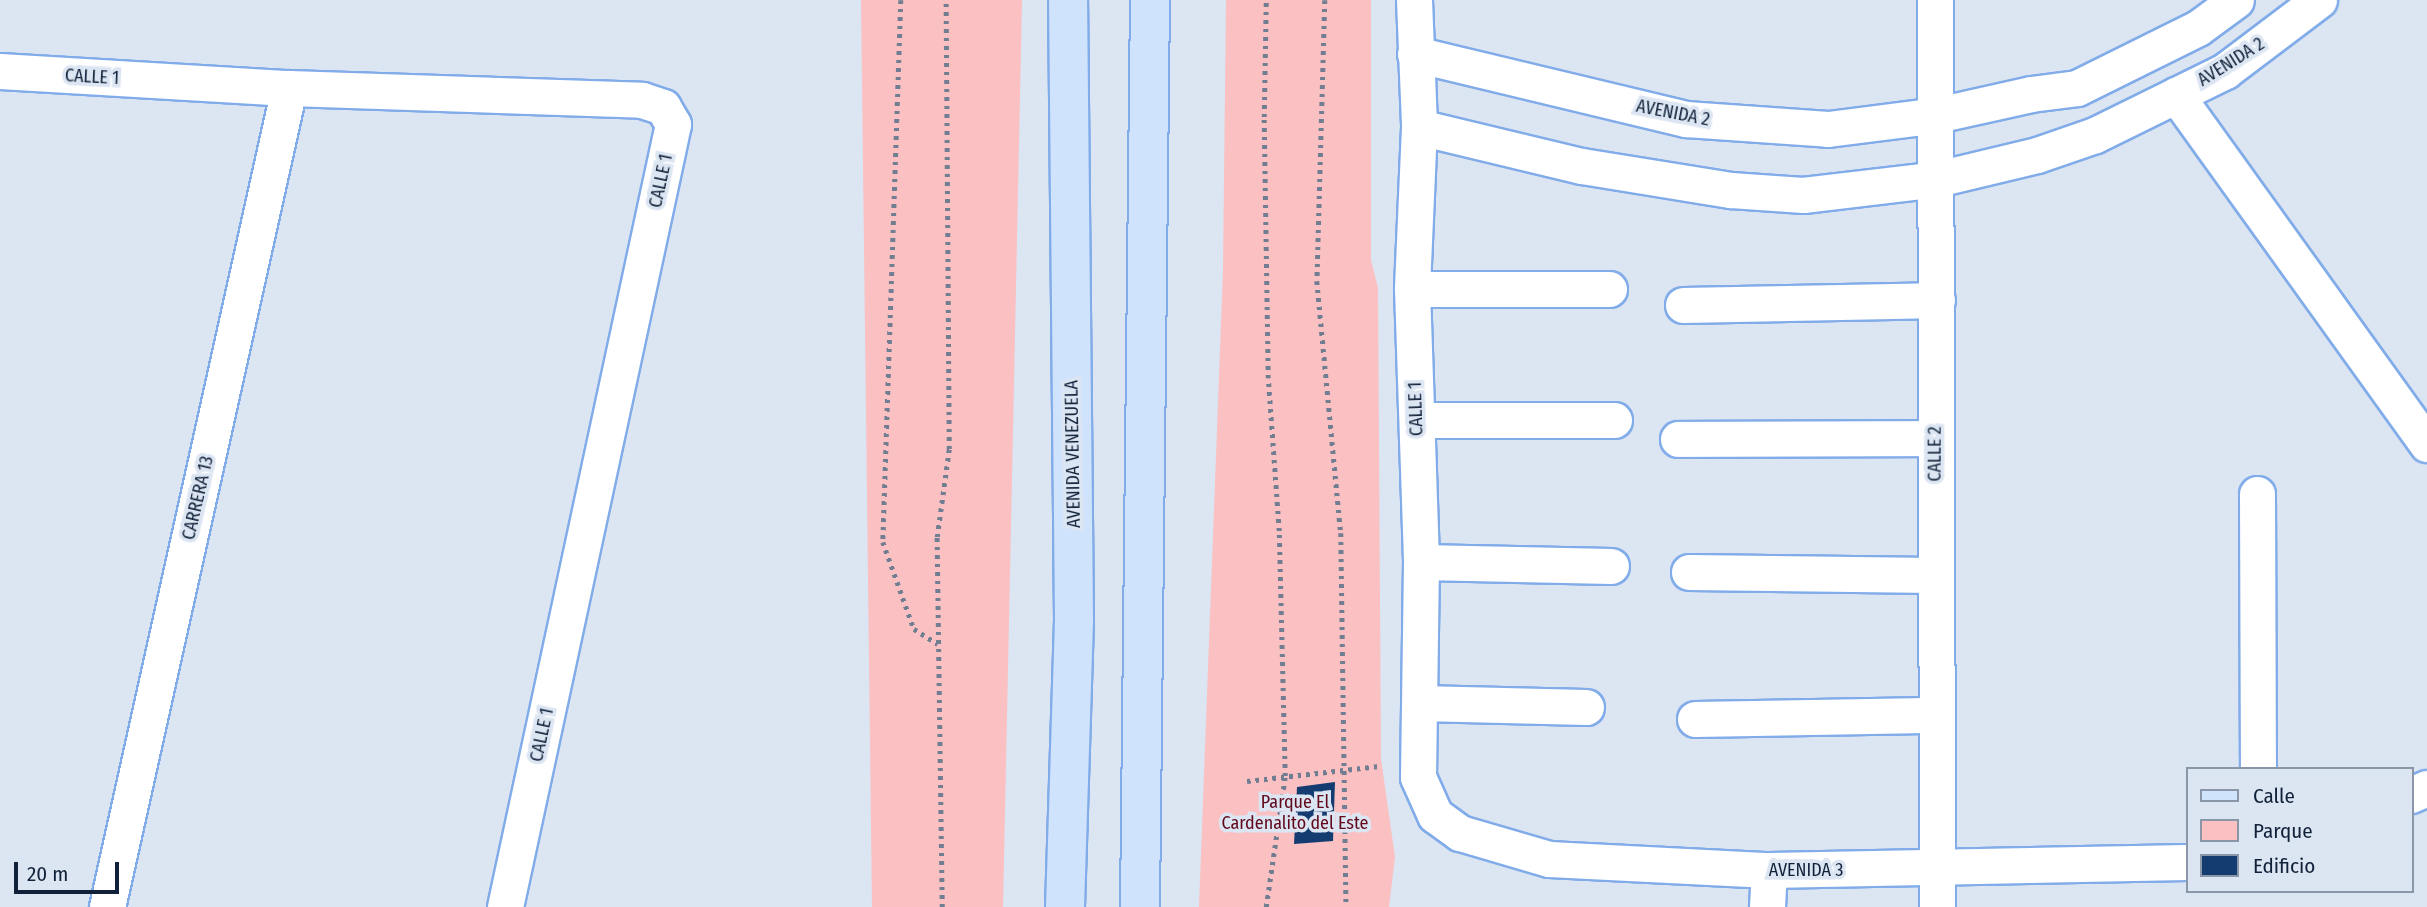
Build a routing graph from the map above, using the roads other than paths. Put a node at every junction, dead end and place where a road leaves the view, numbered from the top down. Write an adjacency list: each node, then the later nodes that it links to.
1 (1068, 0): 39 (main road, AVENIDA VENEZUELA)
2 (1150, 0): 40 (main road)
3 (1413, 0): 7 (street, CALLE 1)
4 (1935, 0): 11 (street, CALLE 2)
5 (2236, 0): 11 (street, AVENIDA 2)
6 (2319, 0): 10 (street, AVENIDA 2)
7 (1415, 54): 11 (street, AVENIDA 2); 12 (street, CALLE 1)
8 (0, 71): 9 (street, CALLE 1)
9 (289, 88): 37 (street, CARRERA 13); 38 (street, CALLE 1)
10 (2176, 95): 13 (street, AVENIDA 2); 22 (street)
11 (1937, 115): 13 (street, CALLE 2)
12 (1419, 127): 13 (street, AVENIDA 2); 14 (street, CALLE 1)
13 (1937, 179): 16 (street, CALLE 2)
14 (1412, 289): 15 (street); 18 (street, CALLE 1)
15 (1609, 289)
16 (1937, 300): 17 (street); 20 (street, CALLE 2)
17 (1683, 305)
18 (1416, 420): 19 (street); 24 (street, CALLE 1)
19 (1614, 420)
20 (1935, 438): 21 (street); 27 (street, CALLE 2)
21 (1678, 439)
22 (2427, 444)
23 (2257, 494): 32 (street)
24 (1421, 562): 25 (street); 28 (street, CALLE 1)
25 (1611, 566)
26 (1689, 572): 27 (street)
27 (1936, 575): 30 (street, CALLE 2)
28 (1420, 703): 29 (street); 33 (street, CALLE 1)
29 (1586, 707)
30 (1936, 715): 31 (street); 35 (street, CALLE 2)
31 (1695, 719)
32 (2258, 767)
33 (1435, 814): 36 (street, AVENIDA 3)
34 (2186, 862): 35 (street, AVENIDA 3)
35 (1939, 869): 36 (street, AVENIDA 3); 42 (street, CALLE 2)
36 (1769, 870): 41 (street)
37 (107, 907)
38 (505, 907)
39 (1065, 907)
40 (1140, 907)
41 (1767, 907)
42 (1937, 907)

